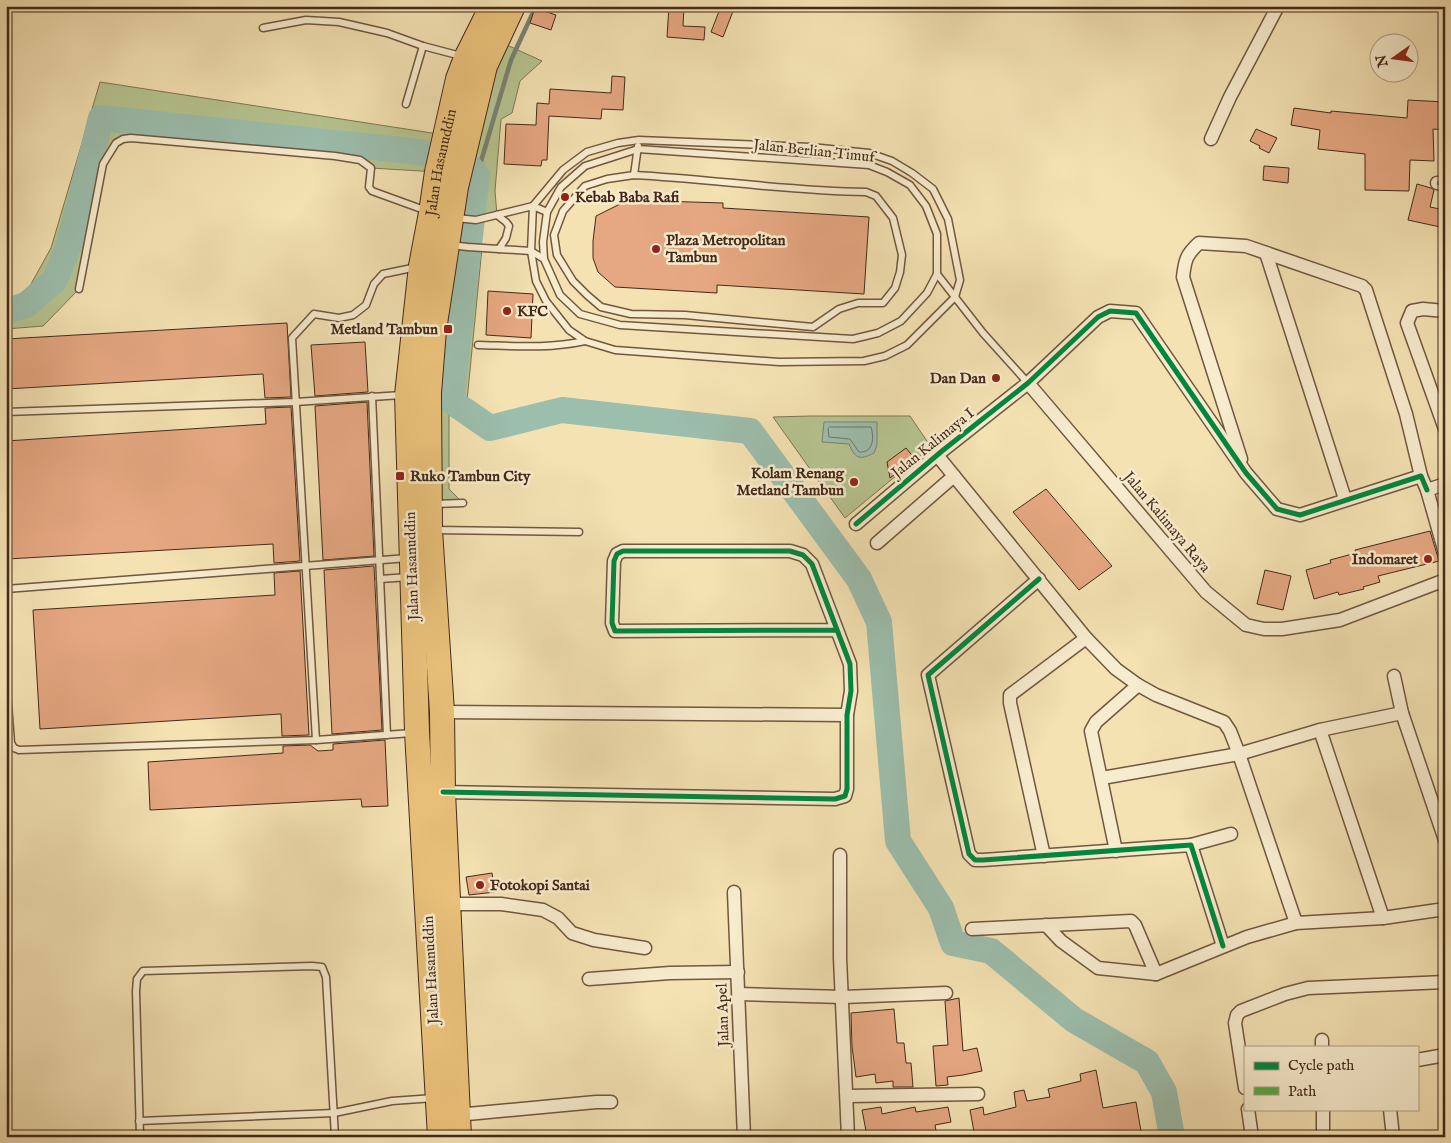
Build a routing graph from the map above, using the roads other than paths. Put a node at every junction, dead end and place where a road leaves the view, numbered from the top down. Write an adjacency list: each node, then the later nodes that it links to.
1 (492, 6): 6 (highway, Jalan Hasanuddin)
2 (513, 6): 8 (highway, Jalan Hasanuddin)
3 (1278, 6): 9 (street)
4 (263, 28): 5 (lane)
5 (423, 46): 6 (lane); 7 (lane)
6 (466, 58): 8 (highway, Jalan Hasanuddin)
7 (406, 104)
8 (456, 138): 15 (highway, Jalan Hasanuddin); 15 (highway, Jalan Hasanuddin)
9 (1212, 139)
10 (640, 140): 11 (lane); 13 (lane); 25 (lane)
11 (638, 149): 12 (lane); 14 (lane, Jalan Berlian Timuf); 23 (lane, Jalan Berlian Timuf)
12 (634, 175): 12 (lane)
13 (533, 206): 14 (lane); 16 (lane); 19 (lane)
14 (547, 212): 21 (lane, Jalan Berlian Timuf)
15 (447, 215): 16 (lane); 17 (highway, Jalan Hasanuddin); 24 (lane)
16 (497, 215): 18 (lane)
17 (441, 242): 18 (lane); 22 (highway, Jalan Hasanuddin); 42 (highway, Jalan Hasanuddin)
18 (500, 249): 19 (lane)
19 (531, 251): 21 (lane); 27 (lane)
20 (1266, 253): 36 (street); 38 (street); 41 (street)
21 (544, 259): 23 (lane, Jalan Berlian Timuf)
22 (421, 266): 30 (highway, Jalan Hasanuddin); 32 (lane)
23 (937, 274): 25 (lane, Jalan Kalimaya Raya)
24 (79, 289)
25 (955, 297): 27 (lane); 29 (lane, Jalan Kalimaya Raya)
26 (1445, 311): 34 (street)
27 (585, 340): 28 (lane)
28 (478, 345)
29 (1028, 383): 35 (street, Jalan Kalimaya I); 36 (street, Jalan Kalimaya I); 54 (street, Jalan Kalimaya Raya)
30 (407, 395): 31 (lane); 51 (highway, Jalan Hasanuddin)
31 (372, 396): 32 (lane); 49 (lane)
32 (296, 402): 33 (lane); 50 (lane)
33 (6, 412)
34 (1445, 429)
35 (937, 455): 37 (street); 44 (street, Jalan Kalimaya I)
36 (1246, 473): 41 (street, Jalan Kalimaya I)
37 (954, 476): 47 (street); 53 (street)
38 (1421, 476): 40 (street); 41 (street, Jalan Kalimaya I)
39 (1445, 484): 40 (street)
40 (1426, 490): 48 (street)
41 (1345, 499)
42 (429, 503): 43 (lane); 45 (highway, Jalan Hasanuddin)
43 (463, 503)
44 (856, 524)
45 (430, 530): 46 (lane); 61 (highway, Jalan Hasanuddin)
46 (578, 532)
47 (876, 543)
48 (1445, 553)
49 (379, 559): 50 (lane); 51 (lane); 52 (lane)
50 (305, 565): 55 (lane); 67 (lane)
51 (412, 567): 52 (lane); 65 (highway, Jalan Hasanuddin)
52 (380, 579): 66 (lane)
53 (1039, 579): 57 (street); 76 (street)
54 (1445, 580)
55 (6, 589)
56 (837, 630): 56 (street); 63 (street)
57 (1086, 638): 60 (street); 76 (street)
58 (1394, 676): 62 (street)
59 (6, 677): 67 (lane)
60 (1138, 685): 68 (street); 69 (street)
61 (449, 712): 63 (street); 70 (highway, Jalan Hasanuddin)
62 (1402, 713): 64 (street); 71 (street)
63 (847, 715): 70 (street)
64 (1320, 730): 68 (street); 80 (street)
65 (407, 734): 66 (lane); 98 (highway, Jalan Hasanuddin)
66 (387, 736): 67 (lane)
67 (316, 740)
68 (1239, 754): 69 (street); 81 (street)
69 (1102, 778): 74 (street)
70 (443, 792): 78 (highway, Jalan Hasanuddin)
71 (1444, 831)
72 (1231, 834): 73 (street)
73 (1191, 845): 74 (street); 84 (street)
74 (1116, 851): 76 (street)
75 (840, 855): 92 (street)
76 (1044, 856)
77 (734, 892): 86 (street, Jalan Apel)
78 (449, 904): 85 (street); 105 (highway, Jalan Hasanuddin)
79 (1445, 909): 80 (street)
80 (1383, 918): 81 (street)
81 (1296, 923): 84 (street)
82 (1046, 925): 83 (street); 87 (street); 87 (street)
83 (972, 929)
84 (1223, 946): 87 (street)
85 (645, 948)
86 (738, 972): 88 (street); 91 (street, Jalan Apel)
87 (1156, 974)
88 (589, 979)
89 (1445, 982): 95 (street)
90 (946, 992): 92 (street)
91 (739, 994): 92 (street); 109 (street, Jalan Apel)
92 (843, 997): 97 (street)
93 (1445, 1055): 94 (street)
94 (1418, 1060)
95 (1244, 1082)
96 (978, 1094): 97 (street)
97 (847, 1096): 110 (street)
98 (438, 1098): 103 (lane); 108 (highway, Jalan Hasanuddin)
99 (611, 1102): 105 (street)
100 (1248, 1110): 111 (street)
101 (1323, 1110): 112 (street)
102 (1390, 1110): 113 (street)
103 (334, 1113): 104 (lane); 104 (lane); 107 (lane)
104 (139, 1121): 106 (lane)
105 (458, 1126)
106 (140, 1137)
107 (335, 1137)
108 (440, 1137)
109 (744, 1137)
110 (848, 1137)
111 (1252, 1137)
112 (1323, 1137)
113 (1393, 1137)

